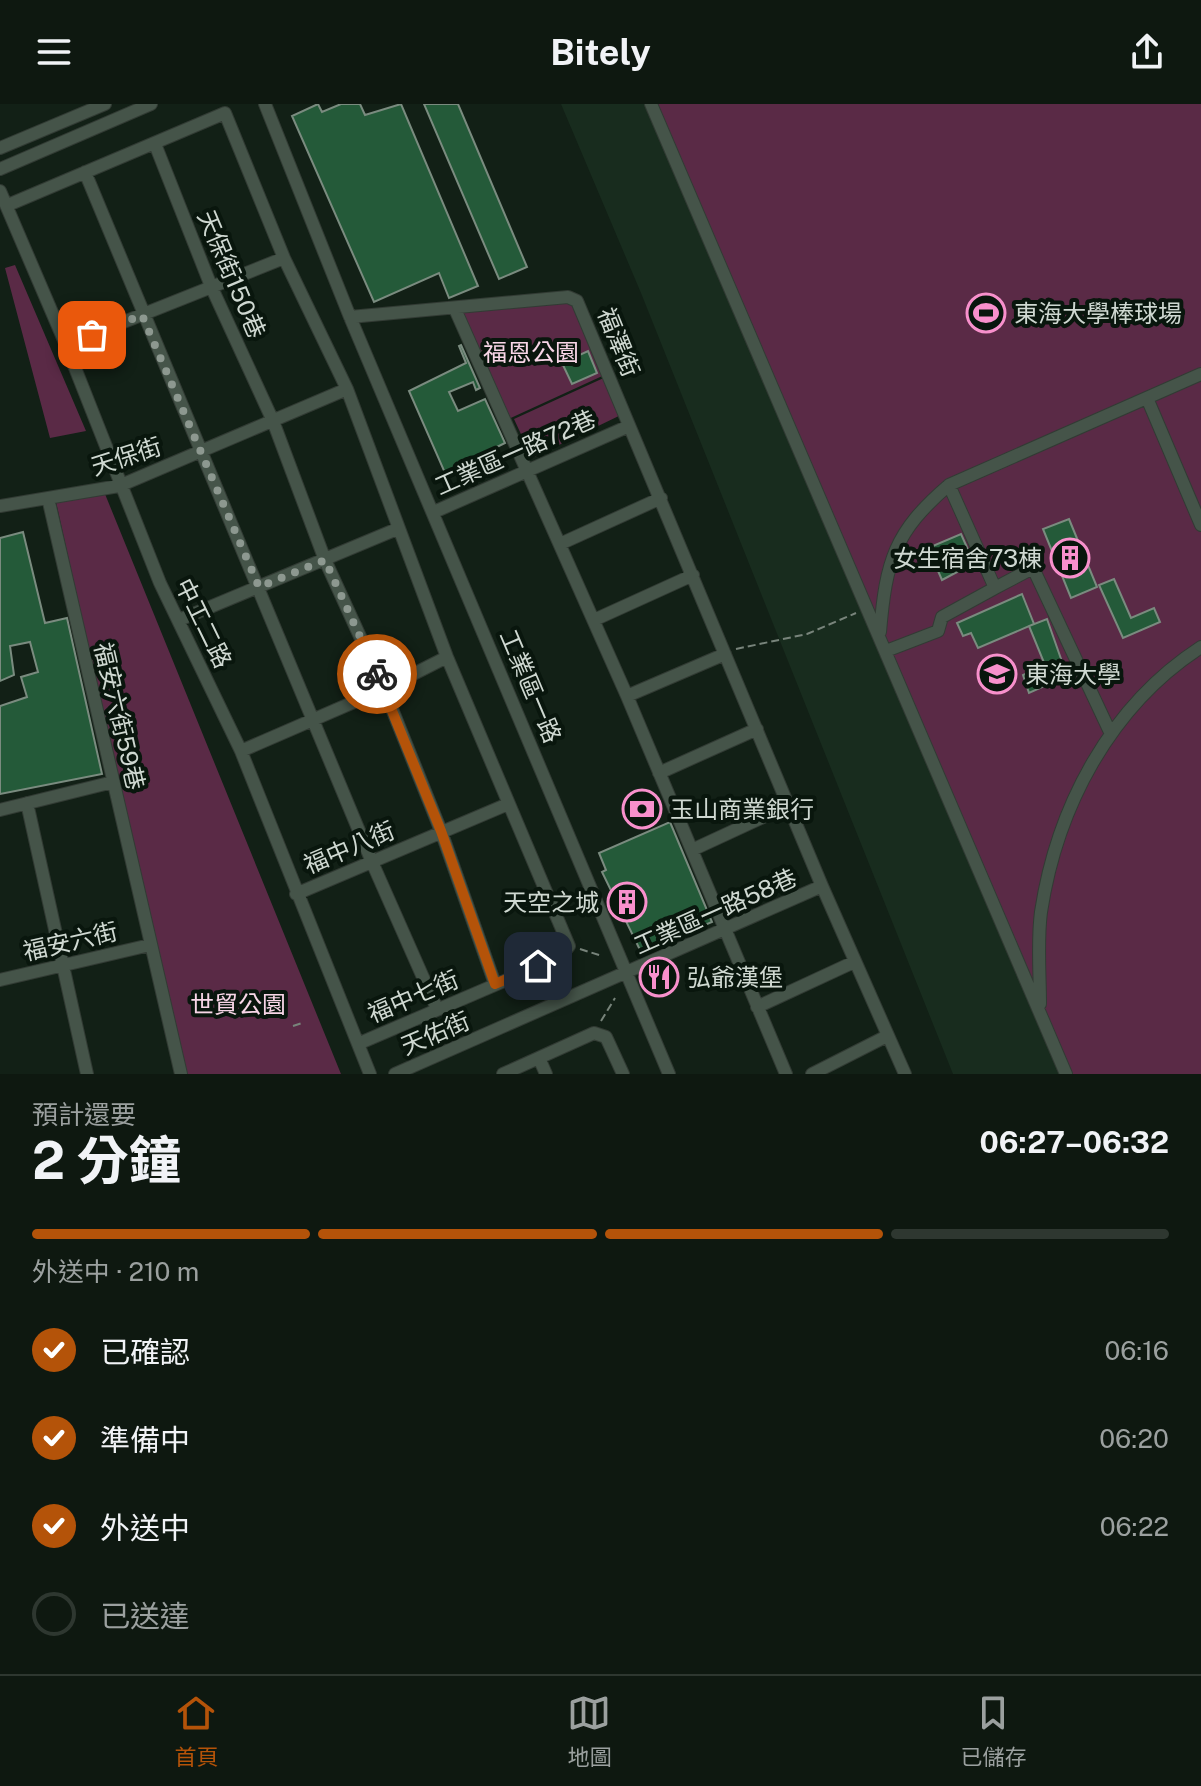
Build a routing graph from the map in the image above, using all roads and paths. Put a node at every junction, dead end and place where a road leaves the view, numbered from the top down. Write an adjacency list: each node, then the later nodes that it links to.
1 (105, 104): 6 (street)
2 (151, 104): 7 (street)
3 (265, 104): 15 (street, 工業區一路)
4 (651, 104): 37 (street)
5 (155, 144): 8 (street); 11 (street); 12 (street, 天保街150巷)
6 (0, 148)
7 (0, 169)
8 (85, 172): 10 (street); 14 (street)
9 (0, 191): 10 (street, 中工二路)
10 (8, 205): 16 (street, 中工二路)
11 (284, 258): 12 (street); 18 (street)
12 (211, 286): 14 (street); 20 (street, 天保街150巷)
13 (455, 309): 15 (street); 21 (street, 福澤街); 23 (street)
14 (142, 315): 16 (street); 22 (street)
15 (350, 317): 29 (street, 工業區一路)
16 (66, 345): 25 (street, 中工二路)
17 (1201, 374): 19 (street)
18 (347, 389): 20 (street, 天保街); 31 (street)
19 (1147, 398): 24 (street); 30 (street)
20 (273, 421): 22 (street, 天保街); 33 (street, 天保街150巷)
21 (629, 426): 23 (street, 工業區一路72巷); 27 (street, 工業區一路72巷)
22 (201, 454): 25 (street, 天保街); 35 (street)
23 (528, 470): 29 (street, 工業區一路72巷); 32 (street)
24 (949, 485): 36 (street); 40 (street)
25 (119, 486): 26 (street, 天保街); 38 (street, 中工二路)
26 (48, 498): 28 (street, 天保街); 52 (street, 福安六街59巷)
27 (661, 498): 32 (street); 34 (street, 工業區一路72巷)
28 (0, 506)
29 (434, 512): 68 (street, 工業區一路)
30 (1201, 525)
31 (397, 529): 33 (street); 44 (street)
32 (560, 544): 39 (street)
33 (325, 560): 35 (street); 45 (street, 天保街150巷)
34 (693, 575): 39 (street); 43 (street, 工業區一路72巷)
35 (259, 587): 38 (street); 47 (street)
36 (995, 588): 42 (street); 49 (street)
37 (868, 609): 40 (street); 43 (path)
38 (179, 620): 50 (street, 中工二路)
39 (594, 620): 46 (street)
40 (880, 634): 42 (street)
41 (1201, 647): 49 (street)
42 (886, 651): 74 (street)
43 (725, 654): 46 (street); 48 (street, 工業區一路72巷)
44 (447, 657): 45 (street); 54 (street)
45 (384, 689): 47 (street); 57 (street, 天保街150巷)
46 (627, 696): 51 (street)
47 (315, 719): 50 (street); 59 (street)
48 (757, 729): 51 (street); 55 (street, 工業區一路72巷)
49 (1110, 732): 74 (street)
50 (241, 751): 61 (street, 中工二路)
51 (659, 773): 58 (street)
52 (113, 782): 53 (street); 63 (street, 福安六街59巷)
53 (27, 803): 56 (street); 67 (street)
54 (508, 804): 57 (street, 福中八街); 64 (street)
55 (789, 805): 58 (street); 60 (street, 工業區一路72巷)
56 (0, 810)
57 (441, 831): 59 (street, 福中八街); 70 (street, 天保街150巷)
58 (692, 850): 62 (street)
59 (372, 862): 61 (street, 福中八街); 73 (street)
60 (822, 886): 62 (street, 工業區一路58巷); 66 (street, 工業區一路72巷)
61 (296, 894): 79 (street, 中工二路)
62 (726, 929): 68 (street, 工業區一路58巷); 72 (street)
63 (150, 945): 67 (street, 福安六街); 82 (street, 福安六街59巷)
64 (569, 946): 65 (path); 70 (street, 福中七街)
65 (602, 956)
66 (854, 962): 72 (street); 78 (street, 工業區一路72巷)
67 (61, 966): 69 (street, 福安六街); 81 (street)
68 (626, 975): 84 (street, 天佑街); 88 (street, 工業區一路)
69 (0, 980)
70 (495, 984): 73 (street, 福中七街)
71 (615, 998): 77 (path)
72 (757, 1007): 89 (street)
73 (437, 1009): 79 (street, 福中七街)
74 (1040, 1012): 92 (street)
75 (302, 1023): 76 (path)
76 (293, 1026)
77 (600, 1035): 80 (street); 87 (street)
78 (887, 1036): 90 (street); 91 (street, 工業區一路72巷)
79 (360, 1043): 83 (street, 中工二路)
80 (539, 1058): 85 (street); 86 (street)
81 (87, 1074)
82 (181, 1074)
83 (370, 1074)
84 (395, 1074)
85 (503, 1074)
86 (546, 1074)
87 (623, 1074)
88 (669, 1074)
89 (786, 1074)
90 (812, 1074)
91 (905, 1074)
92 (1066, 1074)

